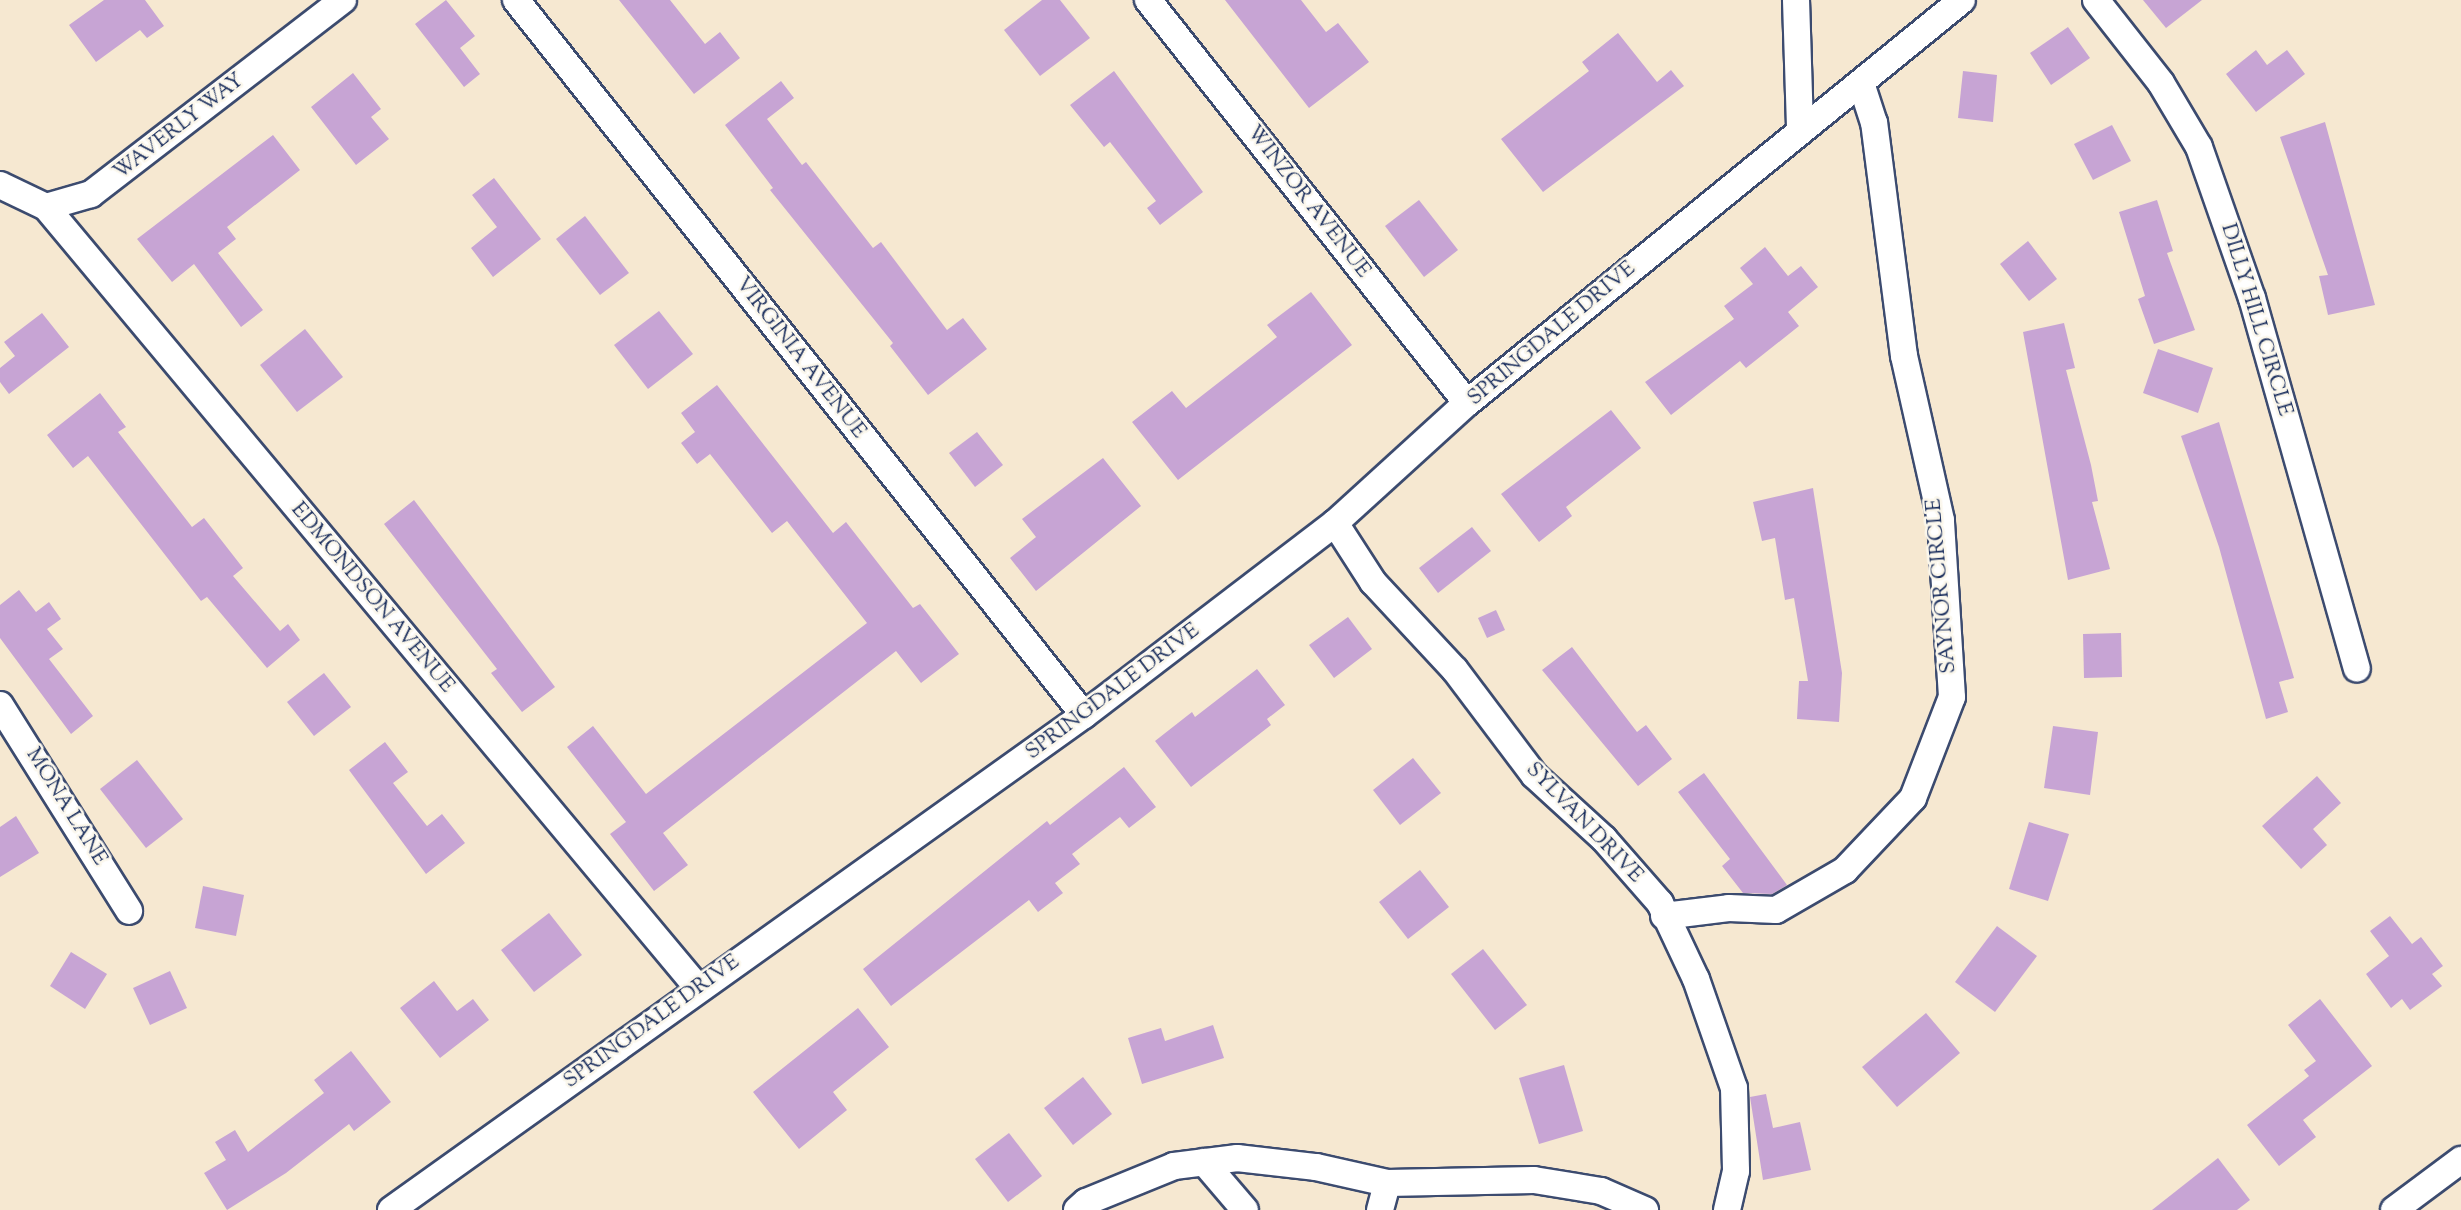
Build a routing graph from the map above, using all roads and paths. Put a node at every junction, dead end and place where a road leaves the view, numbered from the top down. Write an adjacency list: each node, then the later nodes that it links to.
1 (343, 0): 10 (street, WAVERLY WAY)
2 (516, 0): 15 (street, VIRGINIA AVENUE)
3 (1148, 0): 11 (street, WINZOR AVENUE)
4 (1796, 0): 8 (street)
5 (1962, 0): 7 (street, SPRINGDALE DRIVE)
6 (2096, 0): 13 (street, DILLY HILL CIRCLE)
7 (1861, 83): 8 (street, SPRINGDALE DRIVE); 17 (street, SAYNOR CIRCLE)
8 (1800, 129): 11 (street, SPRINGDALE DRIVE)
9 (0, 185): 10 (street)
10 (46, 207): 18 (street, EDMONDSON AVENUE)
11 (1467, 403): 12 (street, SPRINGDALE DRIVE)
12 (1335, 523): 15 (street, SPRINGDALE DRIVE); 17 (street, SYLVAN DRIVE)
13 (2357, 668)
14 (0, 705): 16 (street, MONA LANE)
15 (1084, 715): 18 (street, SPRINGDALE DRIVE)
16 (130, 911)
17 (1664, 916): 27 (street, SYLVAN DRIVE)
18 (698, 988): 22 (street, SPRINGDALE DRIVE)
19 (2461, 1160): 28 (street)
20 (1205, 1162): 21 (street); 23 (street); 24 (street)
21 (1387, 1183): 25 (street); 26 (street)
22 (391, 1210)
23 (1077, 1210)
24 (1245, 1210)
25 (1380, 1210)
26 (1645, 1210)
27 (1727, 1210)
28 (2394, 1210)

